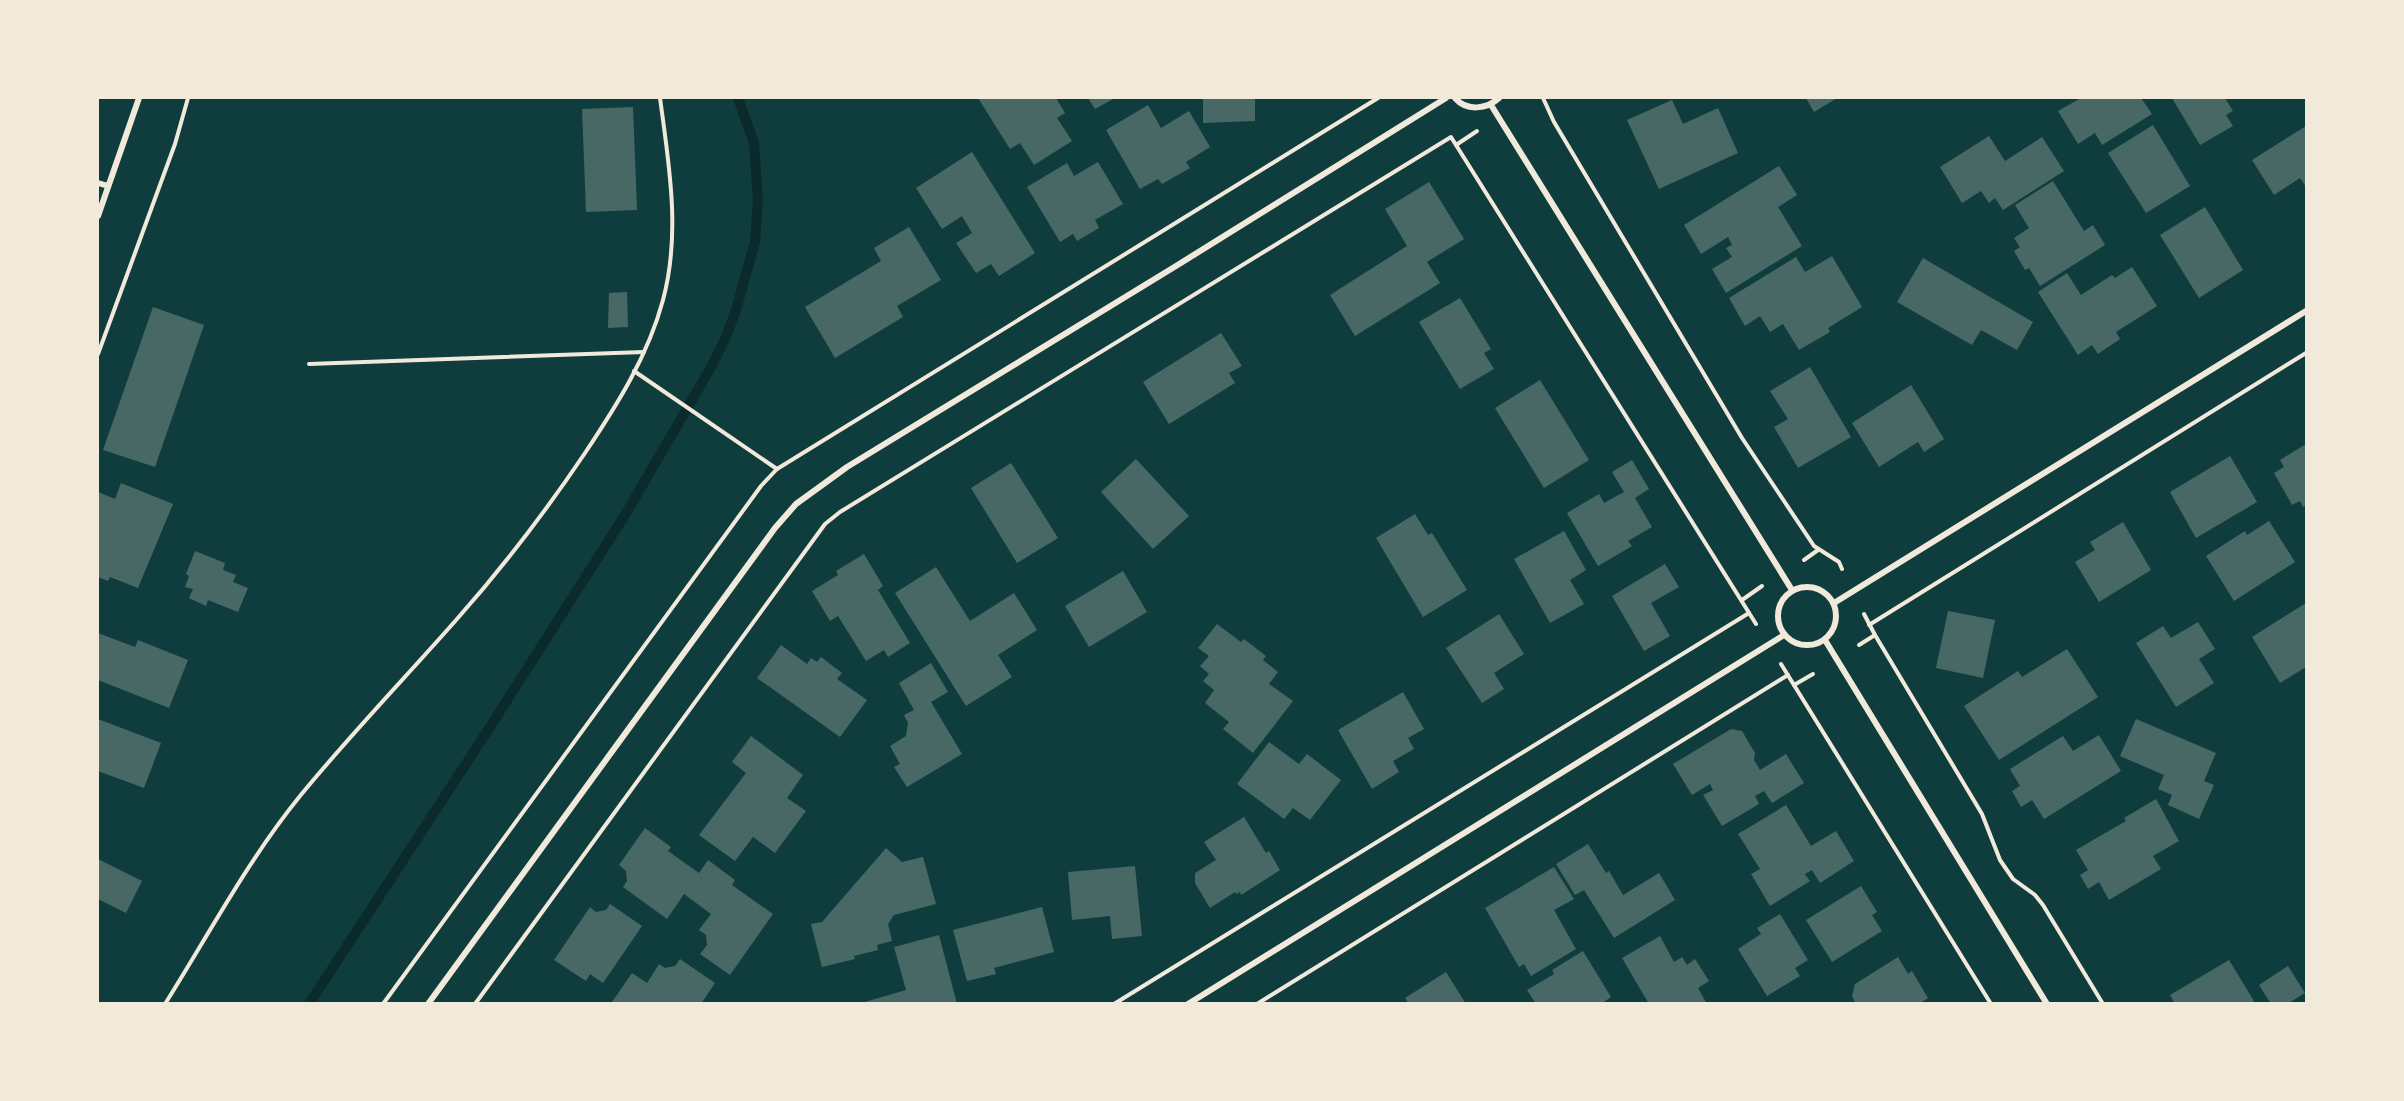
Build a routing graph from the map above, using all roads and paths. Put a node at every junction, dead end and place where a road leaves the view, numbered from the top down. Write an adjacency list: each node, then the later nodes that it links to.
1 (139, 98): 12 (street)
2 (188, 98): 17 (path)
3 (660, 98): 15 (path)
4 (1446, 98): 41 (street)
5 (1455, 98): 8 (street)
6 (1499, 98): 8 (street)
7 (1543, 98): 21 (path)
8 (1491, 105): 25 (street)
9 (1477, 131): 10 (path)
10 (1456, 145): 26 (path); 42 (path)
11 (98, 183): 12 (street)
12 (108, 186): 13 (street)
13 (98, 216)
14 (2307, 311): 27 (street)
15 (644, 352): 18 (path); 19 (path)
16 (2307, 353): 31 (path)
17 (98, 354)
18 (309, 364)
19 (634, 371): 20 (path); 40 (path)
20 (777, 469)
21 (1818, 550): 22 (path); 23 (path)
22 (1804, 560)
23 (1842, 569)
24 (1762, 586): 26 (path)
25 (1792, 590): 27 (street); 32 (street)
26 (1742, 600): 28 (path)
27 (1834, 603): 34 (street)
28 (1749, 613): 30 (path); 43 (path)
29 (1864, 614): 31 (path)
30 (1756, 624)
31 (1869, 625): 33 (path)
32 (1784, 635): 34 (street); 44 (street)
33 (1875, 635): 35 (path); 48 (path)
34 (1825, 640): 47 (street)
35 (1859, 645)
36 (1781, 664): 38 (path)
37 (1814, 674): 39 (path)
38 (1788, 675): 39 (path); 45 (path)
39 (1794, 685): 46 (path)
40 (165, 1004)
41 (428, 1004)
42 (475, 1004)
43 (1114, 1004)
44 (1188, 1004)
45 (1257, 1004)
46 (1991, 1004)
47 (2047, 1004)
48 (2103, 1004)

